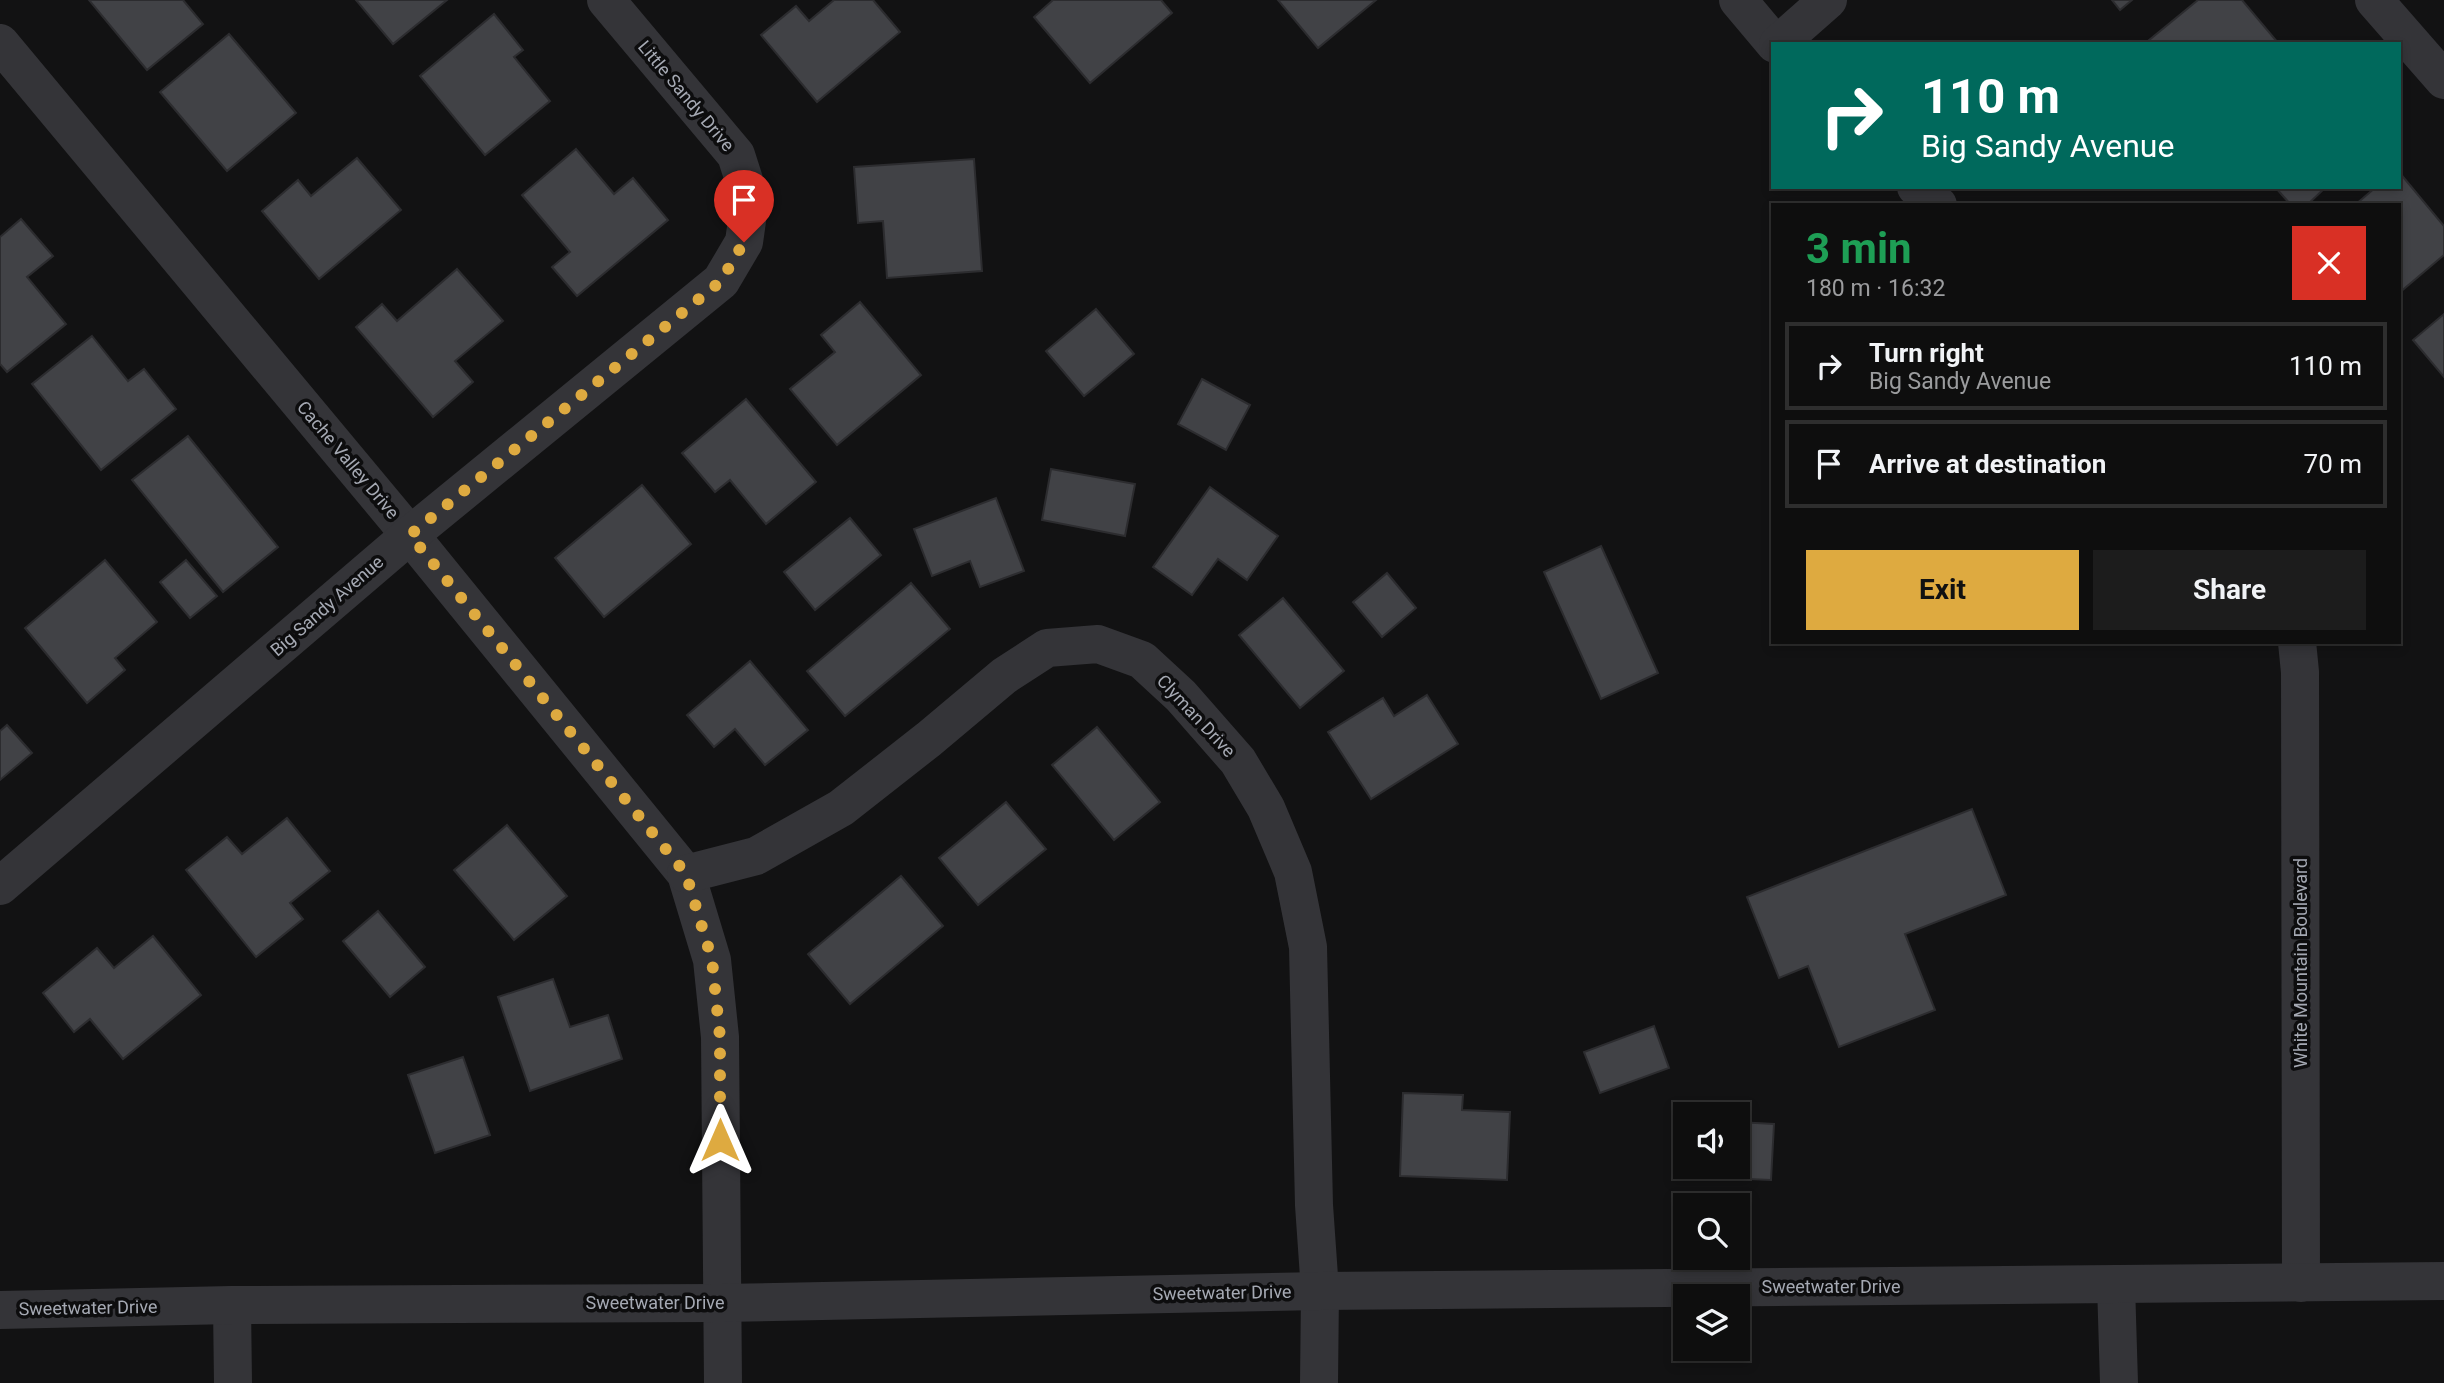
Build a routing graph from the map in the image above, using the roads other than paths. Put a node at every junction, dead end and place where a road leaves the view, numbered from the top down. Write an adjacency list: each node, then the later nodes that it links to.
1 (606, 0): 11 (street, Little Sandy Drive)
2 (1738, 0): 5 (street)
3 (1828, 0): 6 (street)
4 (2374, 0): 8 (street)
5 (1775, 42)
6 (1779, 42)
7 (0, 43): 12 (street, Cache Valley Drive)
8 (2444, 80)
9 (1918, 189): 10 (street)
10 (1936, 203)
11 (744, 242): 12 (street, Big Sandy Avenue)
12 (410, 535): 14 (street, Cache Valley Drive); 15 (street, Big Sandy Avenue)
13 (2297, 644): 17 (street, White Mountain Boulevard)
14 (686, 874): 19 (street, Clyman Drive); 20 (street, Cache Valley Drive)
15 (0, 886)
16 (2444, 1281): 17 (street, Sweetwater Drive)
17 (2301, 1283): 18 (street, Sweetwater Drive)
18 (2116, 1284): 19 (street, Sweetwater Drive); 26 (street)
19 (1320, 1291): 20 (street, Sweetwater Drive); 25 (street, Clyman Drive)
20 (722, 1303): 21 (street, Sweetwater Drive); 24 (street, Cache Valley Drive)
21 (232, 1305): 22 (street, Sweetwater Drive); 23 (street)
22 (0, 1310)
23 (233, 1383)
24 (723, 1383)
25 (1319, 1383)
26 (2119, 1383)

